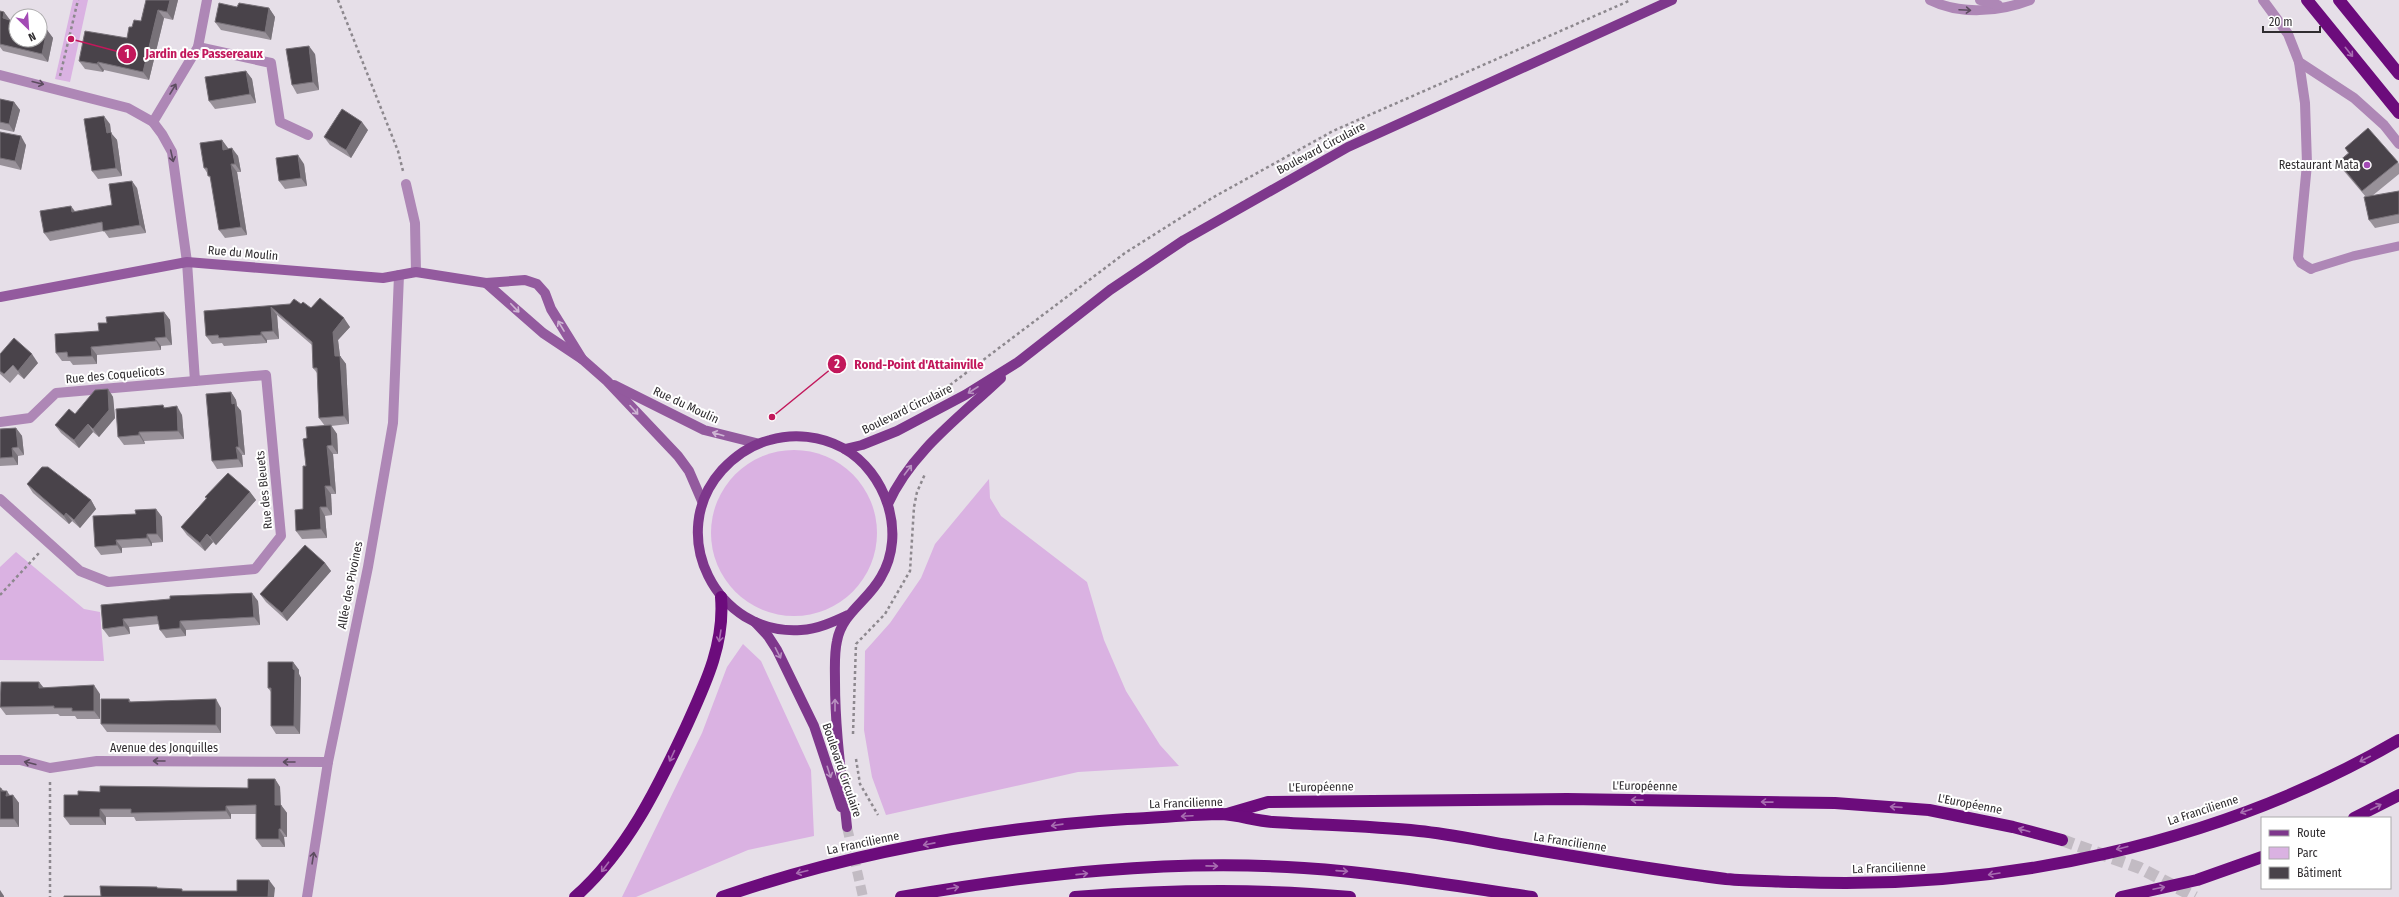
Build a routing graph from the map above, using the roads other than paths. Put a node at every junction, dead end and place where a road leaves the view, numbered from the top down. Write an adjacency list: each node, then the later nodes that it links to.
1 (207, 0): 11 (street)
2 (1676, 0): 9 (main road, Boulevard Circulaire)
3 (1930, 0): 10 (street, one-way to 10)
4 (1980, 0): 10 (street)
5 (2030, 0): 10 (street)
6 (2263, 0): 12 (street)
7 (2307, 0): 15 (highway, one-way to 15)
8 (2339, 0): 13 (highway)
9 (1668, 2): 28 (main road, Boulevard Circulaire)
10 (2002, 7)
11 (198, 47): 16 (street, one-way to 11); 17 (street)
12 (2299, 62): 18 (street); 22 (street)
13 (2399, 74)
14 (0, 75): 16 (street, one-way to 16)
15 (2399, 112)
16 (153, 122): 21 (street, one-way to 21)
17 (308, 135)
18 (2399, 144)
19 (406, 184): 23 (street)
20 (2399, 246): 22 (lane)
21 (187, 262): 24 (street, Rue du Moulin); 26 (street, Rue du Moulin); 29 (street)
22 (2311, 269)
23 (416, 272): 24 (street, Rue du Moulin); 25 (street, Rue du Moulin)
24 (399, 275): 42 (street, Allée des Pivoines)
25 (486, 283): 27 (street, Rue du Moulin, one-way to 27); 27 (street, Rue du Moulin, one-way to 25)
26 (0, 297)
27 (582, 359): 30 (street, Rue du Moulin)
28 (1018, 362): 33 (main road, Boulevard Circulaire, one-way to 33); 36 (main road, Boulevard Circulaire, one-way to 28)
29 (195, 381): 31 (street, Rue des Coquelicots); 34 (street, Rue des Bleuets)
30 (607, 381): 32 (street, Rue du Moulin, one-way to 30); 35 (street, Rue du Moulin, one-way to 35)
31 (0, 422)
32 (756, 443): 33 (main road); 35 (main road)
33 (845, 449): 36 (main road)
34 (0, 499)
35 (702, 501): 37 (main road)
36 (888, 504): 38 (main road)
37 (721, 597): 39 (main road); 49 (highway, one-way to 49)
38 (848, 614): 39 (main road); 39 (main road, Boulevard Circulaire, one-way to 38)
39 (755, 622)
40 (2399, 740): 44 (highway, La Francilienne, one-way to 44)
41 (0, 760): 42 (street, Avenue des Jonquilles, one-way to 41)
42 (328, 762): 48 (street, Allée des Pivoines, one-way to 42)
43 (2399, 795): 45 (highway, one-way to 43)
44 (1226, 814): 46 (highway, L'Européenne, one-way to 44); 50 (highway, La Francilienne, one-way to 50)
45 (2356, 817)
46 (2062, 840)
47 (2261, 857): 55 (highway, one-way to 47)
48 (307, 897)
49 (575, 897)
50 (722, 897)
51 (901, 897): 54 (highway, one-way to 54)
52 (1075, 897): 53 (highway)
53 (1350, 897)
54 (1532, 897)
55 (2121, 897)

